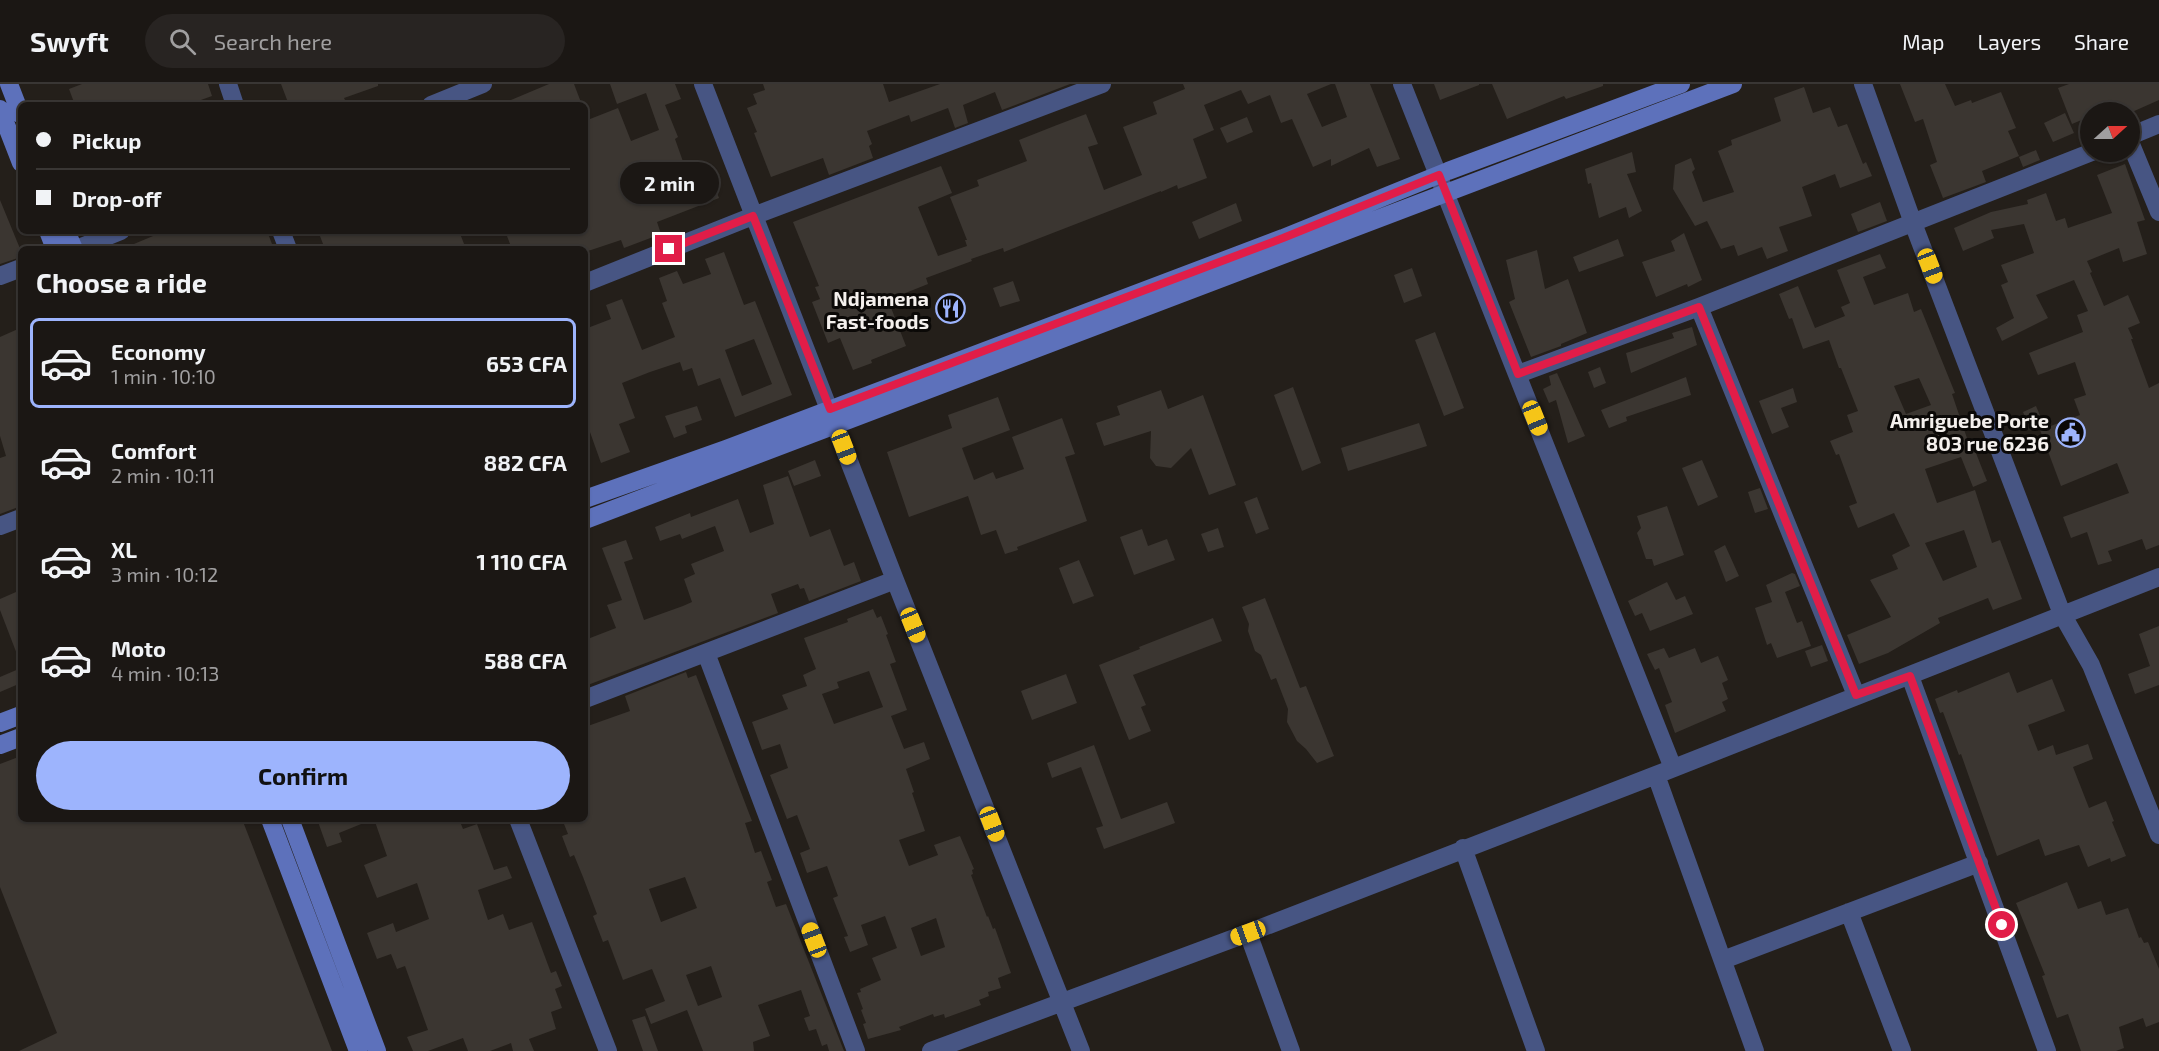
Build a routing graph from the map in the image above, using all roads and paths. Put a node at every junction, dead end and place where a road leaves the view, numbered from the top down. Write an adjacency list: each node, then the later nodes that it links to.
1 (9, 84): 12 (street)
2 (228, 84): 10 (street)
3 (483, 84): 11 (street)
4 (703, 84): 22 (street)
5 (1102, 84): 22 (street)
6 (1402, 84): 19 (street)
7 (1681, 84): 19 (street)
8 (1733, 84): 20 (street)
9 (1863, 84): 23 (street)
10 (234, 102)
11 (438, 102)
12 (18, 107)
13 (0, 109): 16 (street)
14 (2159, 124): 15 (street)
15 (2140, 132)
16 (18, 155)
17 (2080, 157): 23 (street)
18 (2138, 162): 21 (street)
19 (1439, 175): 20 (street); 31 (street)
20 (1446, 193): 30 (street); 31 (street)
21 (2159, 212)
22 (753, 216): 28 (street); 31 (street)
23 (1913, 223): 29 (street); 38 (street)
24 (113, 234): 25 (street)
25 (83, 246)
26 (18, 268): 27 (street)
27 (0, 276)
28 (588, 282)
29 (1699, 307): 30 (street); 41 (street)
30 (1518, 374): 47 (street)
31 (833, 417): 32 (street); 34 (street); 37 (street)
32 (588, 499)
33 (18, 519): 35 (street)
34 (588, 519)
35 (0, 526)
36 (2159, 577): 38 (street)
37 (895, 580): 39 (street); 59 (street)
38 (2062, 614): 40 (street); 49 (street)
39 (706, 653): 42 (street); 63 (street)
40 (1910, 676): 41 (street); 55 (street)
41 (1856, 695): 47 (street)
42 (588, 698)
43 (18, 716): 44 (street)
44 (0, 723)
45 (18, 738): 46 (street)
46 (0, 745)
47 (1673, 768): 48 (street)
48 (1656, 775): 54 (street); 58 (street)
49 (2154, 806): 53 (street)
50 (271, 822): 60 (street)
51 (291, 822): 61 (street)
52 (519, 822): 62 (street)
53 (2159, 835)
54 (1463, 848): 57 (street); 67 (street)
55 (1979, 862): 56 (street); 70 (street)
56 (1849, 912): 58 (street); 69 (street)
57 (1248, 933): 59 (street); 66 (street)
58 (1723, 960): 68 (street)
59 (1063, 1001): 64 (street); 65 (street)
60 (358, 1051)
61 (377, 1051)
62 (608, 1051)
63 (856, 1051)
64 (931, 1051)
65 (1081, 1051)
66 (1291, 1051)
67 (1536, 1051)
68 (1755, 1051)
69 (1902, 1051)
70 (2047, 1051)

